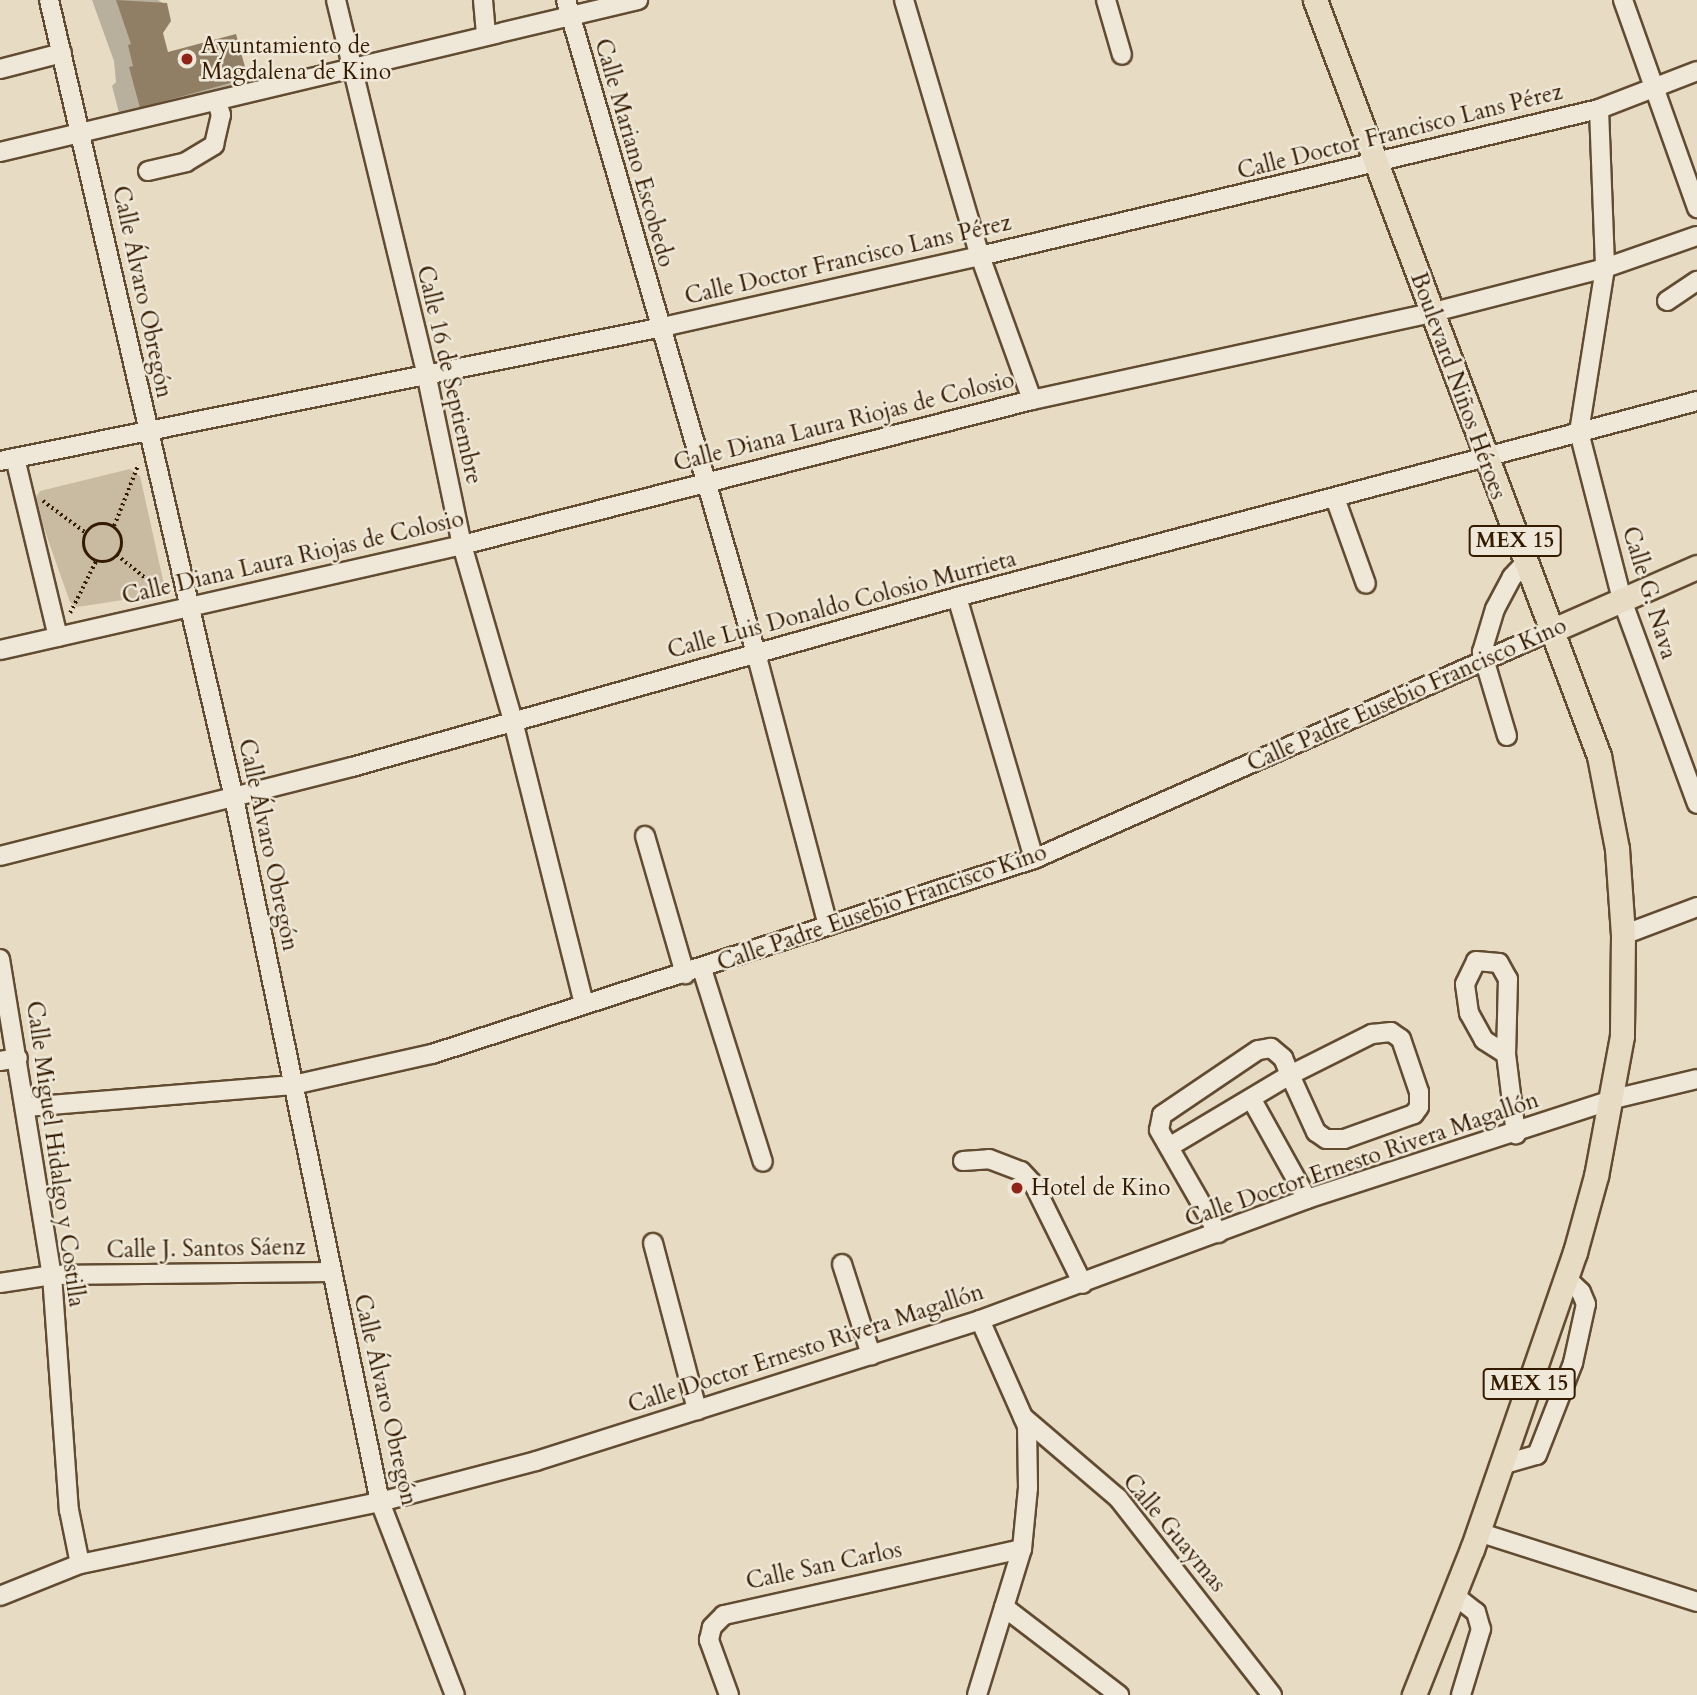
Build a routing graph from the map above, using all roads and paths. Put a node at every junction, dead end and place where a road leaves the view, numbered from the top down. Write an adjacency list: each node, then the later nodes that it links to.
1 (49, 0): 11 (street, Calle Álvaro Obregón)
2 (336, 0): 14 (street, Calle 16 de Septiembre)
3 (483, 0): 10 (street)
4 (638, 0): 9 (street)
5 (904, 0): 25 (street)
6 (1106, 0): 12 (street)
7 (1315, 0): 21 (main road, Boulevard Niños Héroes / MEX 15)
8 (1626, 2): 16 (street)
9 (568, 7): 10 (street); 30 (street, Calle Mariano Escobedo)
10 (486, 36): 14 (street)
11 (62, 53): 13 (street); 19 (street, Calle Álvaro Obregón)
12 (1122, 55)
13 (0, 69)
14 (350, 70): 17 (street); 31 (street, Calle 16 de Septiembre)
15 (1697, 71): 16 (street, Calle Doctor Francisco Lans Pérez)
16 (1654, 87): 18 (street, Calle Doctor Francisco Lans Pérez); 23 (street)
17 (217, 102): 19 (street); 22 (street)
18 (1599, 109): 21 (street, Calle Doctor Francisco Lans Pérez); 26 (street)
19 (83, 134): 20 (street); 35 (street, Calle Álvaro Obregón)
20 (0, 152)
21 (1378, 163): 25 (street, Calle Doctor Francisco Lans Pérez); 29 (main road, Boulevard Niños Héroes / MEX 15)
22 (149, 171)
23 (1697, 208)
24 (1697, 236): 26 (street, Calle Diana Laura Riojas de Colosio)
25 (979, 256): 30 (street, Calle Doctor Francisco Lans Pérez); 32 (street)
26 (1605, 268): 29 (street, Calle Diana Laura Riojas de Colosio); 34 (street)
27 (1697, 281): 28 (street)
28 (1667, 301)
29 (1430, 313): 32 (street, Calle Diana Laura Riojas de Colosio); 36 (main road, Boulevard Niños Héroes / MEX 15)
30 (658, 328): 31 (street, Calle Doctor Francisco Lans Pérez); 38 (street, Calle Mariano Escobedo)
31 (426, 373): 35 (street, Calle Doctor Francisco Lans Pérez); 43 (street, Calle 16 de Septiembre)
32 (1032, 400): 38 (street, Calle Diana Laura Riojas de Colosio)
33 (1697, 401): 34 (street, Calle Luis Donaldo Colosio Murrieta)
34 (1579, 432): 36 (street, Calle Luis Donaldo Colosio Murrieta); 50 (street, Calle G. Nava)
35 (148, 433): 37 (street, Calle Doctor Francisco Lans Pérez); 41 (path); 51 (street, Calle Álvaro Obregón)
36 (1486, 456): 40 (street, Calle Luis Donaldo Colosio Murrieta); 46 (main road, Boulevard Niños Héroes / MEX 15)
37 (8, 460): 53 (street)
38 (707, 482): 43 (street, Calle Diana Laura Riojas de Colosio); 55 (street, Calle Mariano Escobedo)
39 (37, 496): 42 (path)
40 (1335, 498): 48 (street); 49 (street, Calle Luis Donaldo Colosio Murrieta)
41 (114, 527): 42 (path); 44 (path)
42 (86, 533): 45 (path)
43 (462, 545): 51 (street, Calle Diana Laura Riojas de Colosio); 57 (street, Calle 16 de Septiembre)
44 (117, 555): 45 (path); 51 (path)
45 (96, 561): 53 (path)
46 (1524, 564): 52 (main road, Boulevard Niños Héroes / MEX 15); 56 (street)
47 (1697, 567): 50 (main road, Calle Padre Eusebio Francisco Kino)
48 (1366, 584)
49 (957, 597): 55 (street, Calle Luis Donaldo Colosio Murrieta); 63 (street)
50 (1622, 600): 52 (main road, Calle Padre Eusebio Francisco Kino); 60 (street, Calle G. Nava)
51 (188, 607): 53 (street, Calle Diana Laura Riojas de Colosio); 59 (street, Calle Álvaro Obregón)
52 (1551, 631): 56 (street, Calle Padre Eusebio Francisco Kino); 66 (main road, Boulevard Niños Héroes / MEX 15)
53 (58, 637): 54 (street, Calle Diana Laura Riojas de Colosio)
54 (0, 650)
55 (756, 653): 57 (street, Calle Luis Donaldo Colosio Murrieta); 65 (street, Calle Mariano Escobedo)
56 (1482, 662): 58 (street); 63 (street, Calle Padre Eusebio Francisco Kino)
57 (513, 720): 59 (street, Calle Luis Donaldo Colosio Murrieta); 69 (street, Calle 16 de Septiembre)
58 (1507, 736)
59 (234, 798): 62 (street, Calle Luis Donaldo Colosio Murrieta); 74 (street, Calle Álvaro Obregón)
60 (1697, 804)
61 (645, 836): 68 (street)
62 (0, 856)
63 (1034, 859): 65 (street, Calle Padre Eusebio Francisco Kino)
64 (1697, 907): 66 (street)
65 (828, 926): 68 (street, Calle Padre Eusebio Francisco Kino)
66 (1623, 934): 75 (main road, Boulevard Niños Héroes / MEX 15)
67 (0, 959): 71 (street, Calle Miguel Hidalgo y Costilla)
68 (694, 972): 69 (street, Calle Padre Eusebio Francisco Kino); 80 (street)
69 (584, 1003): 74 (street, Calle Padre Eusebio Francisco Kino)
70 (1506, 1054): 70 (street); 78 (street)
71 (9, 1059): 77 (street, Calle Miguel Hidalgo y Costilla)
72 (1290, 1075): 72 (street); 76 (street); 79 (street)
73 (1697, 1079): 75 (street, Calle Doctor Ernesto Rivera Magallón)
74 (293, 1085): 77 (street, Calle Padre Eusebio Francisco Kino); 86 (street, Calle Álvaro Obregón)
75 (1614, 1099): 78 (street, Calle Doctor Ernesto Rivera Magallón); 88 (main road, Boulevard Niños Héroes / MEX 15)
76 (1252, 1100): 79 (street); 82 (street)
77 (26, 1107): 87 (street, Calle Miguel Hidalgo y Costilla)
78 (1516, 1134): 82 (street, Calle Doctor Ernesto Rivera Magallón)
79 (1169, 1147): 83 (street)
80 (763, 1161)
81 (963, 1161): 90 (street)
82 (1307, 1199): 83 (street, Calle Doctor Ernesto Rivera Magallón)
83 (1218, 1233): 90 (street, Calle Doctor Ernesto Rivera Magallón)
84 (653, 1243): 93 (street)
85 (842, 1264): 92 (street)
86 (330, 1272): 87 (street, Calle J. Santos Sáenz); 96 (street, Calle Álvaro Obregón)
87 (52, 1275): 89 (street, Calle J. Santos Sáenz); 99 (street, Calle Miguel Hidalgo y Costilla)
88 (1566, 1278): 95 (main road, Boulevard Niños Héroes / MEX 15); 95 (street)
89 (0, 1283)
90 (1083, 1284): 91 (street, Calle Doctor Ernesto Rivera Magallón)
91 (980, 1320): 92 (street, Calle Doctor Ernesto Rivera Magallón); 94 (street)
92 (871, 1355): 93 (street, Calle Doctor Ernesto Rivera Magallón)
93 (697, 1410): 96 (street, Calle Doctor Ernesto Rivera Magallón)
94 (1023, 1417): 98 (street); 109 (street, Calle Guaymas)
95 (1501, 1465): 97 (main road, Boulevard Niños Héroes / MEX 15)
96 (380, 1502): 99 (street, Calle Doctor Ernesto Rivera Magallón); 105 (street, Calle Álvaro Obregón)
97 (1478, 1532): 100 (main road, Boulevard Niños Héroes / MEX 15); 102 (street)
98 (1022, 1549): 103 (street); 106 (street, Calle San Carlos)
99 (80, 1564): 101 (street, Calle Doctor Ernesto Rivera Magallón)
100 (1454, 1595): 104 (main road, Boulevard Niños Héroes / MEX 15); 112 (street)
101 (0, 1596)
102 (1697, 1602)
103 (1004, 1607): 107 (street); 108 (street)
104 (1428, 1664): 110 (main road, Boulevard Niños Héroes / MEX 15); 111 (main road, Boulevard Niños Héroes / MEX 15)
105 (455, 1695)
106 (729, 1695)
107 (976, 1695)
108 (1119, 1695)
109 (1272, 1695)
110 (1414, 1695)
111 (1422, 1695)
112 (1461, 1695)

